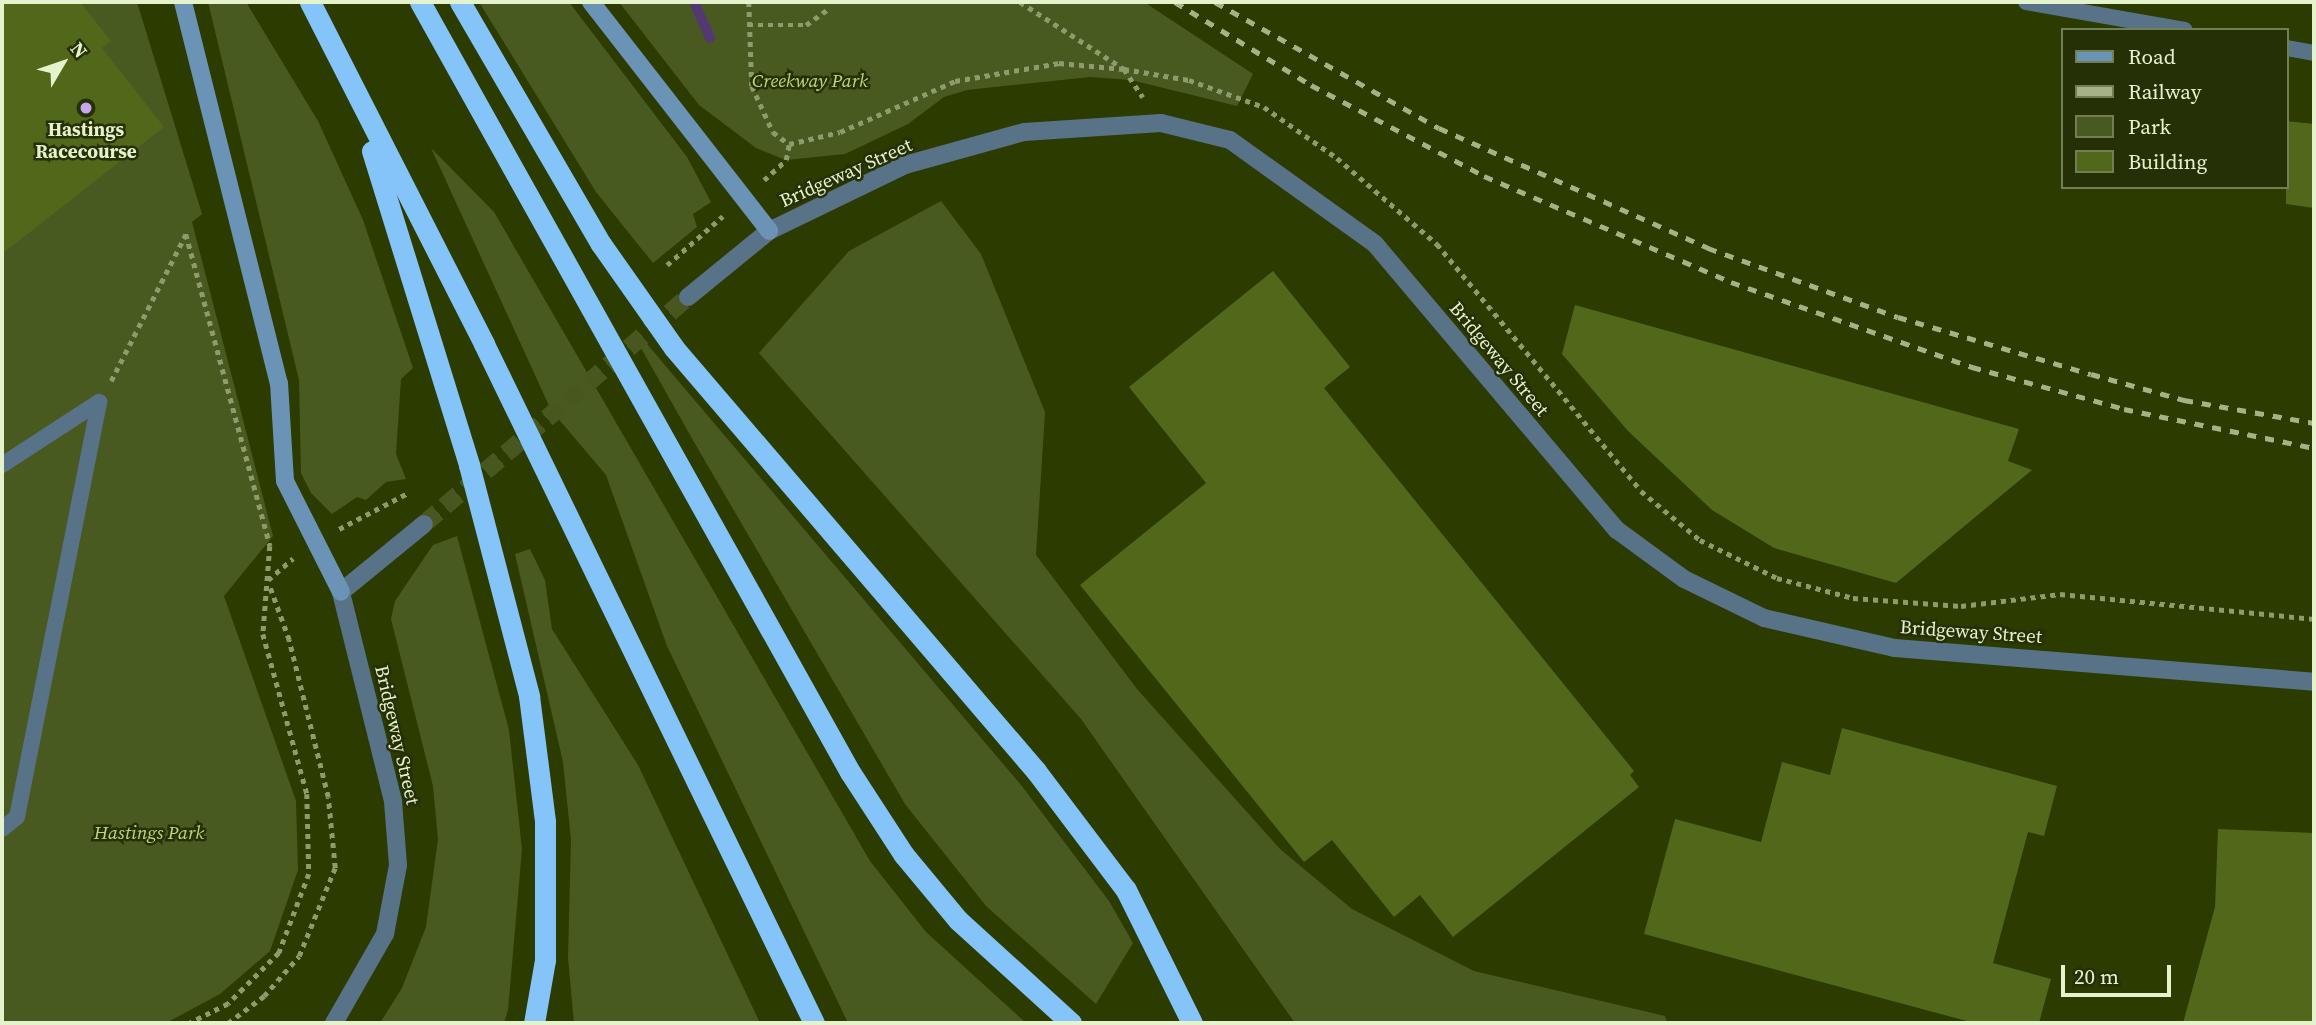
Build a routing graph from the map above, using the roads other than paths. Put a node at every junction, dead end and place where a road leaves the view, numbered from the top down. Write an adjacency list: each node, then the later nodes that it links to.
1 (183, 2): 15 (main road)
2 (310, 2): 10 (highway)
3 (420, 2): 21 (highway)
4 (460, 2): 22 (highway)
5 (592, 2): 11 (main road)
6 (2026, 2): 7 (lane)
7 (2174, 28)
8 (2288, 48): 9 (lane)
9 (2314, 52)
10 (357, 103): 19 (highway); 20 (highway)
11 (769, 231): 12 (street, Bridgeway Street); 16 (street, Bridgeway Street)
12 (688, 297)
13 (2, 465): 17 (lane)
14 (424, 524): 15 (street)
15 (341, 592): 18 (street, Bridgeway Street)
16 (2314, 682)
17 (2, 829)
18 (334, 1023)
19 (534, 1023)
20 (814, 1023)
21 (1071, 1023)
22 (1192, 1023)

